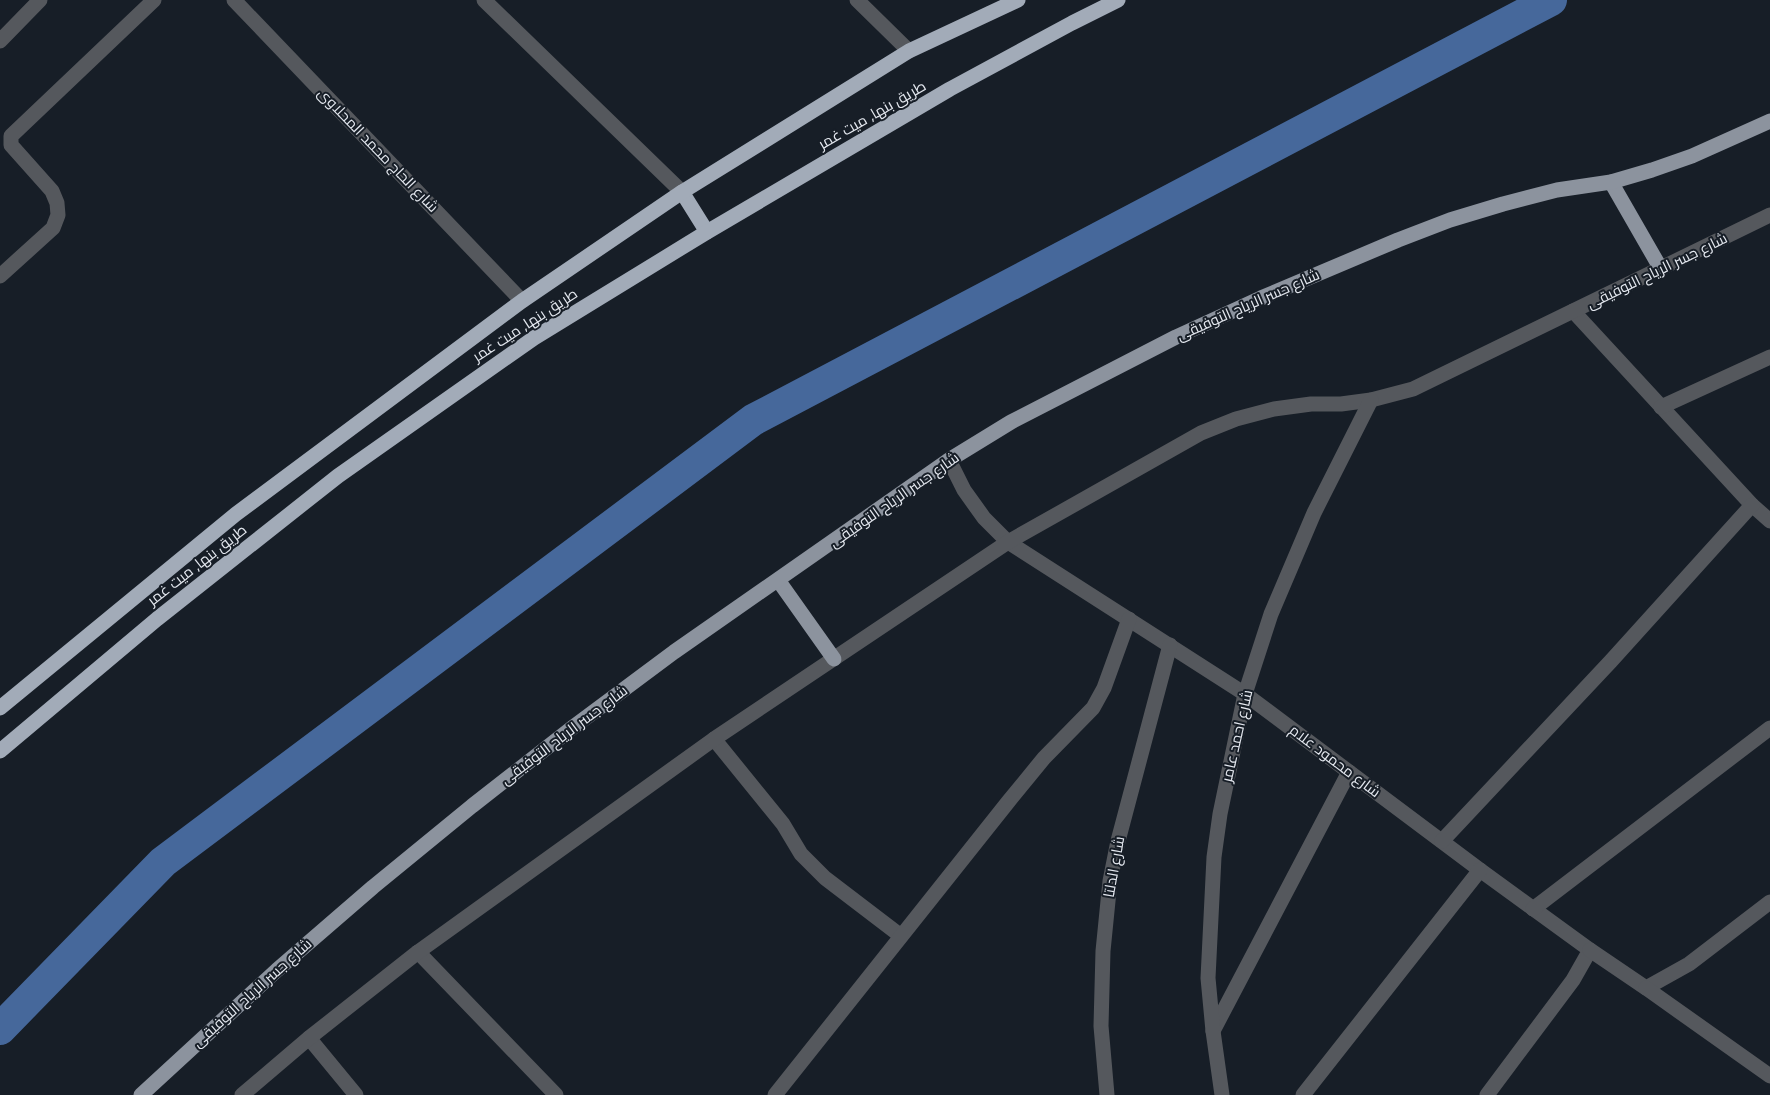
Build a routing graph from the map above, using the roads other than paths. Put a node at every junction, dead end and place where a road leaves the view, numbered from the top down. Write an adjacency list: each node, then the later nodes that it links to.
1 (40, 0): 8 (street)
2 (154, 0): 16 (street)
3 (234, 0): 17 (street, شارع الحاج محمد المحلاوى)
4 (484, 0): 12 (street)
5 (857, 0): 9 (street)
6 (1018, 0): 9 (highway, طريق بنها, ميت غمر)
7 (1118, 0): 14 (highway, طريق بنها, ميت غمر)
8 (0, 41)
9 (909, 51): 12 (highway, طريق بنها, ميت غمر)
10 (1770, 121): 11 (main road, شارع جسر الرياح التوفيقى)
11 (1612, 182): 15 (main road); 22 (main road, شارع جسر الرياح التوفيقى)
12 (682, 192): 14 (highway); 17 (highway, طريق بنها, ميت غمر)
13 (1770, 215): 15 (street, شارع جسر الرياح التوفيقى)
14 (707, 232): 34 (highway, طريق بنها, ميت غمر)
15 (1660, 270): 18 (street, شارع جسر الرياح التوفيقى)
16 (0, 276)
17 (522, 301): 31 (highway, طريق بنها, ميت غمر)
18 (1573, 312): 20 (street, شارع جسر الرياح التوفيقى); 21 (street)
19 (1770, 357): 21 (street)
20 (1371, 400): 25 (street, شارع جسر الرياح التوفيقى); 30 (street, شارع احمد عامر)
21 (1661, 407): 23 (street)
22 (949, 460): 25 (street, شارع محمود علام); 26 (main road, شارع جسر الرياح التوفيقى)
23 (1752, 505): 24 (street); 36 (street)
24 (1770, 521)
25 (1008, 542): 27 (street, شارع محمود علام); 29 (street, شارع جسر الرياح التوفيقى)
26 (778, 580): 29 (main road); 47 (main road, شارع جسر الرياح التوفيقى)
27 (1129, 619): 28 (street, شارع محمود علام); 40 (street)
28 (1170, 645): 30 (street, شارع محمود علام); 52 (street, شارع الدلتا)
29 (834, 659): 33 (street, شارع جسر الرياح التوفيقى)
30 (1245, 694): 35 (street, شارع محمود علام); 44 (street, شارع احمد عامر)
31 (0, 708)
32 (1770, 728): 39 (street)
33 (714, 740): 40 (street); 42 (street, شارع جسر الرياح التوفيقى)
34 (0, 751)
35 (1348, 772): 36 (street, شارع محمود علام); 44 (street)
36 (1442, 841): 37 (street, شارع محمود علام)
37 (1480, 870): 39 (street, شارع محمود علام); 54 (street)
38 (1770, 902): 43 (street)
39 (1533, 909): 41 (street, شارع محمود علام)
40 (901, 936): 51 (street)
41 (1590, 950): 43 (street, شارع محمود علام); 55 (street)
42 (418, 952): 45 (street, شارع جسر الرياح التوفيقى); 50 (street)
43 (1646, 988): 46 (street, شارع محمود علام)
44 (1213, 1031): 53 (street, شارع احمد عامر)
45 (309, 1038): 48 (street, شارع جسر الرياح التوفيقى); 49 (street)
46 (1770, 1076)
47 (142, 1095)
48 (242, 1095)
49 (356, 1095)
50 (556, 1095)
51 (775, 1095)
52 (1107, 1095)
53 (1222, 1095)
54 (1303, 1095)
55 (1487, 1095)

